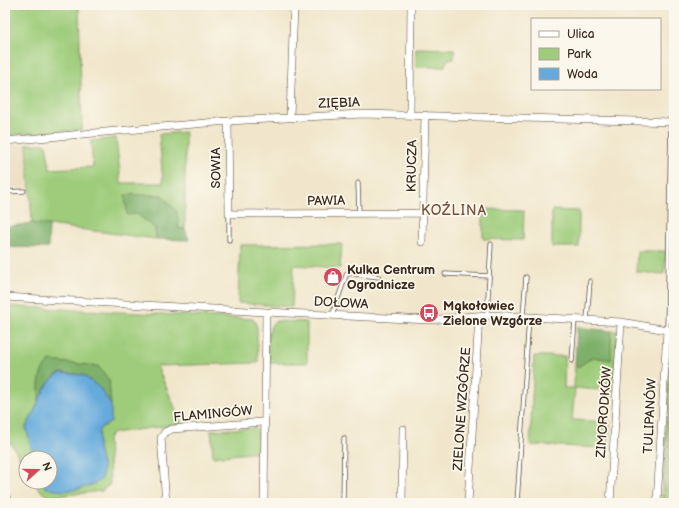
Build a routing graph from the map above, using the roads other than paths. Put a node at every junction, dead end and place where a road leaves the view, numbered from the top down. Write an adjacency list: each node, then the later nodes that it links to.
1 (294, 5): 5 (street)
2 (411, 5): 3 (street)
3 (410, 114): 4 (street, ZIĘBIA); 5 (street, ZIĘBIA)
4 (425, 115): 7 (street, ZIĘBIA); 14 (street, KRUCZA)
5 (290, 117): 6 (street, ZIĘBIA)
6 (228, 121): 8 (street, ZIĘBIA); 13 (street, SOWIA)
7 (672, 122): 31 (lane)
8 (5, 141)
9 (358, 183): 12 (lane)
10 (24, 191): 11 (lane)
11 (5, 192)
12 (359, 213): 13 (street, PAWIA); 14 (street, PAWIA)
13 (229, 214): 15 (lane)
14 (423, 214): 16 (street, KRUCZA)
15 (229, 240)
16 (422, 242)
17 (491, 244): 19 (lane)
18 (445, 274): 19 (lane)
19 (489, 276): 26 (lane)
20 (379, 277): 25 (lane)
21 (526, 277): 27 (lane)
22 (590, 281): 29 (lane)
23 (5, 296): 24 (street, DOŁOWA)
24 (266, 312): 25 (street, DOŁOWA); 33 (street, FLAMINGÓW)
25 (332, 315): 26 (street, DOŁOWA)
26 (483, 315): 27 (street, DOŁOWA); 42 (street, ZIELONE WZGÓRZE)
27 (526, 316): 28 (street, DOŁOWA); 43 (lane)
28 (575, 320): 29 (street, DOŁOWA); 32 (lane)
29 (587, 320): 30 (street, DOŁOWA)
30 (621, 322): 31 (street, DOŁOWA); 44 (street, ZIMORODKÓW)
31 (671, 331): 45 (street, TULIPANÓW)
32 (572, 361)
33 (263, 422): 38 (street, FLAMINGÓW); 39 (street, FLAMINGÓW)
34 (403, 429): 41 (street)
35 (344, 438): 40 (lane)
36 (5, 494): 37 (street)
37 (9, 503)
38 (166, 503)
39 (264, 503)
40 (343, 503)
41 (402, 503)
42 (468, 503)
43 (517, 503)
44 (610, 503)
45 (657, 503)

